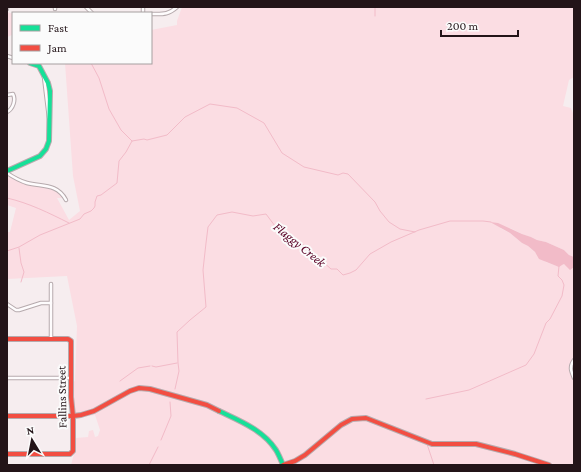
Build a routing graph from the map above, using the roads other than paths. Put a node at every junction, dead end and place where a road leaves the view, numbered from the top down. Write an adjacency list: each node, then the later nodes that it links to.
1 (177, 7): 2 (street)
2 (152, 14)
3 (33, 64): 6 (street)
4 (7, 95): 5 (street)
5 (7, 112)
6 (7, 172): 7 (street)
7 (66, 200)
8 (51, 284): 9 (street)
9 (51, 303): 10 (street); 12 (street)
10 (7, 304)
11 (7, 339): 12 (street)
12 (51, 339): 15 (street, Fallins Street)
13 (574, 360): 16 (street)
14 (7, 378): 15 (street)
15 (71, 378): 18 (street, Fallins Street)
16 (574, 378)
17 (7, 416): 18 (street)
18 (72, 416): 19 (street, Fallins Street); 20 (street)
19 (7, 454)
20 (283, 465): 21 (street)
21 (549, 465)

